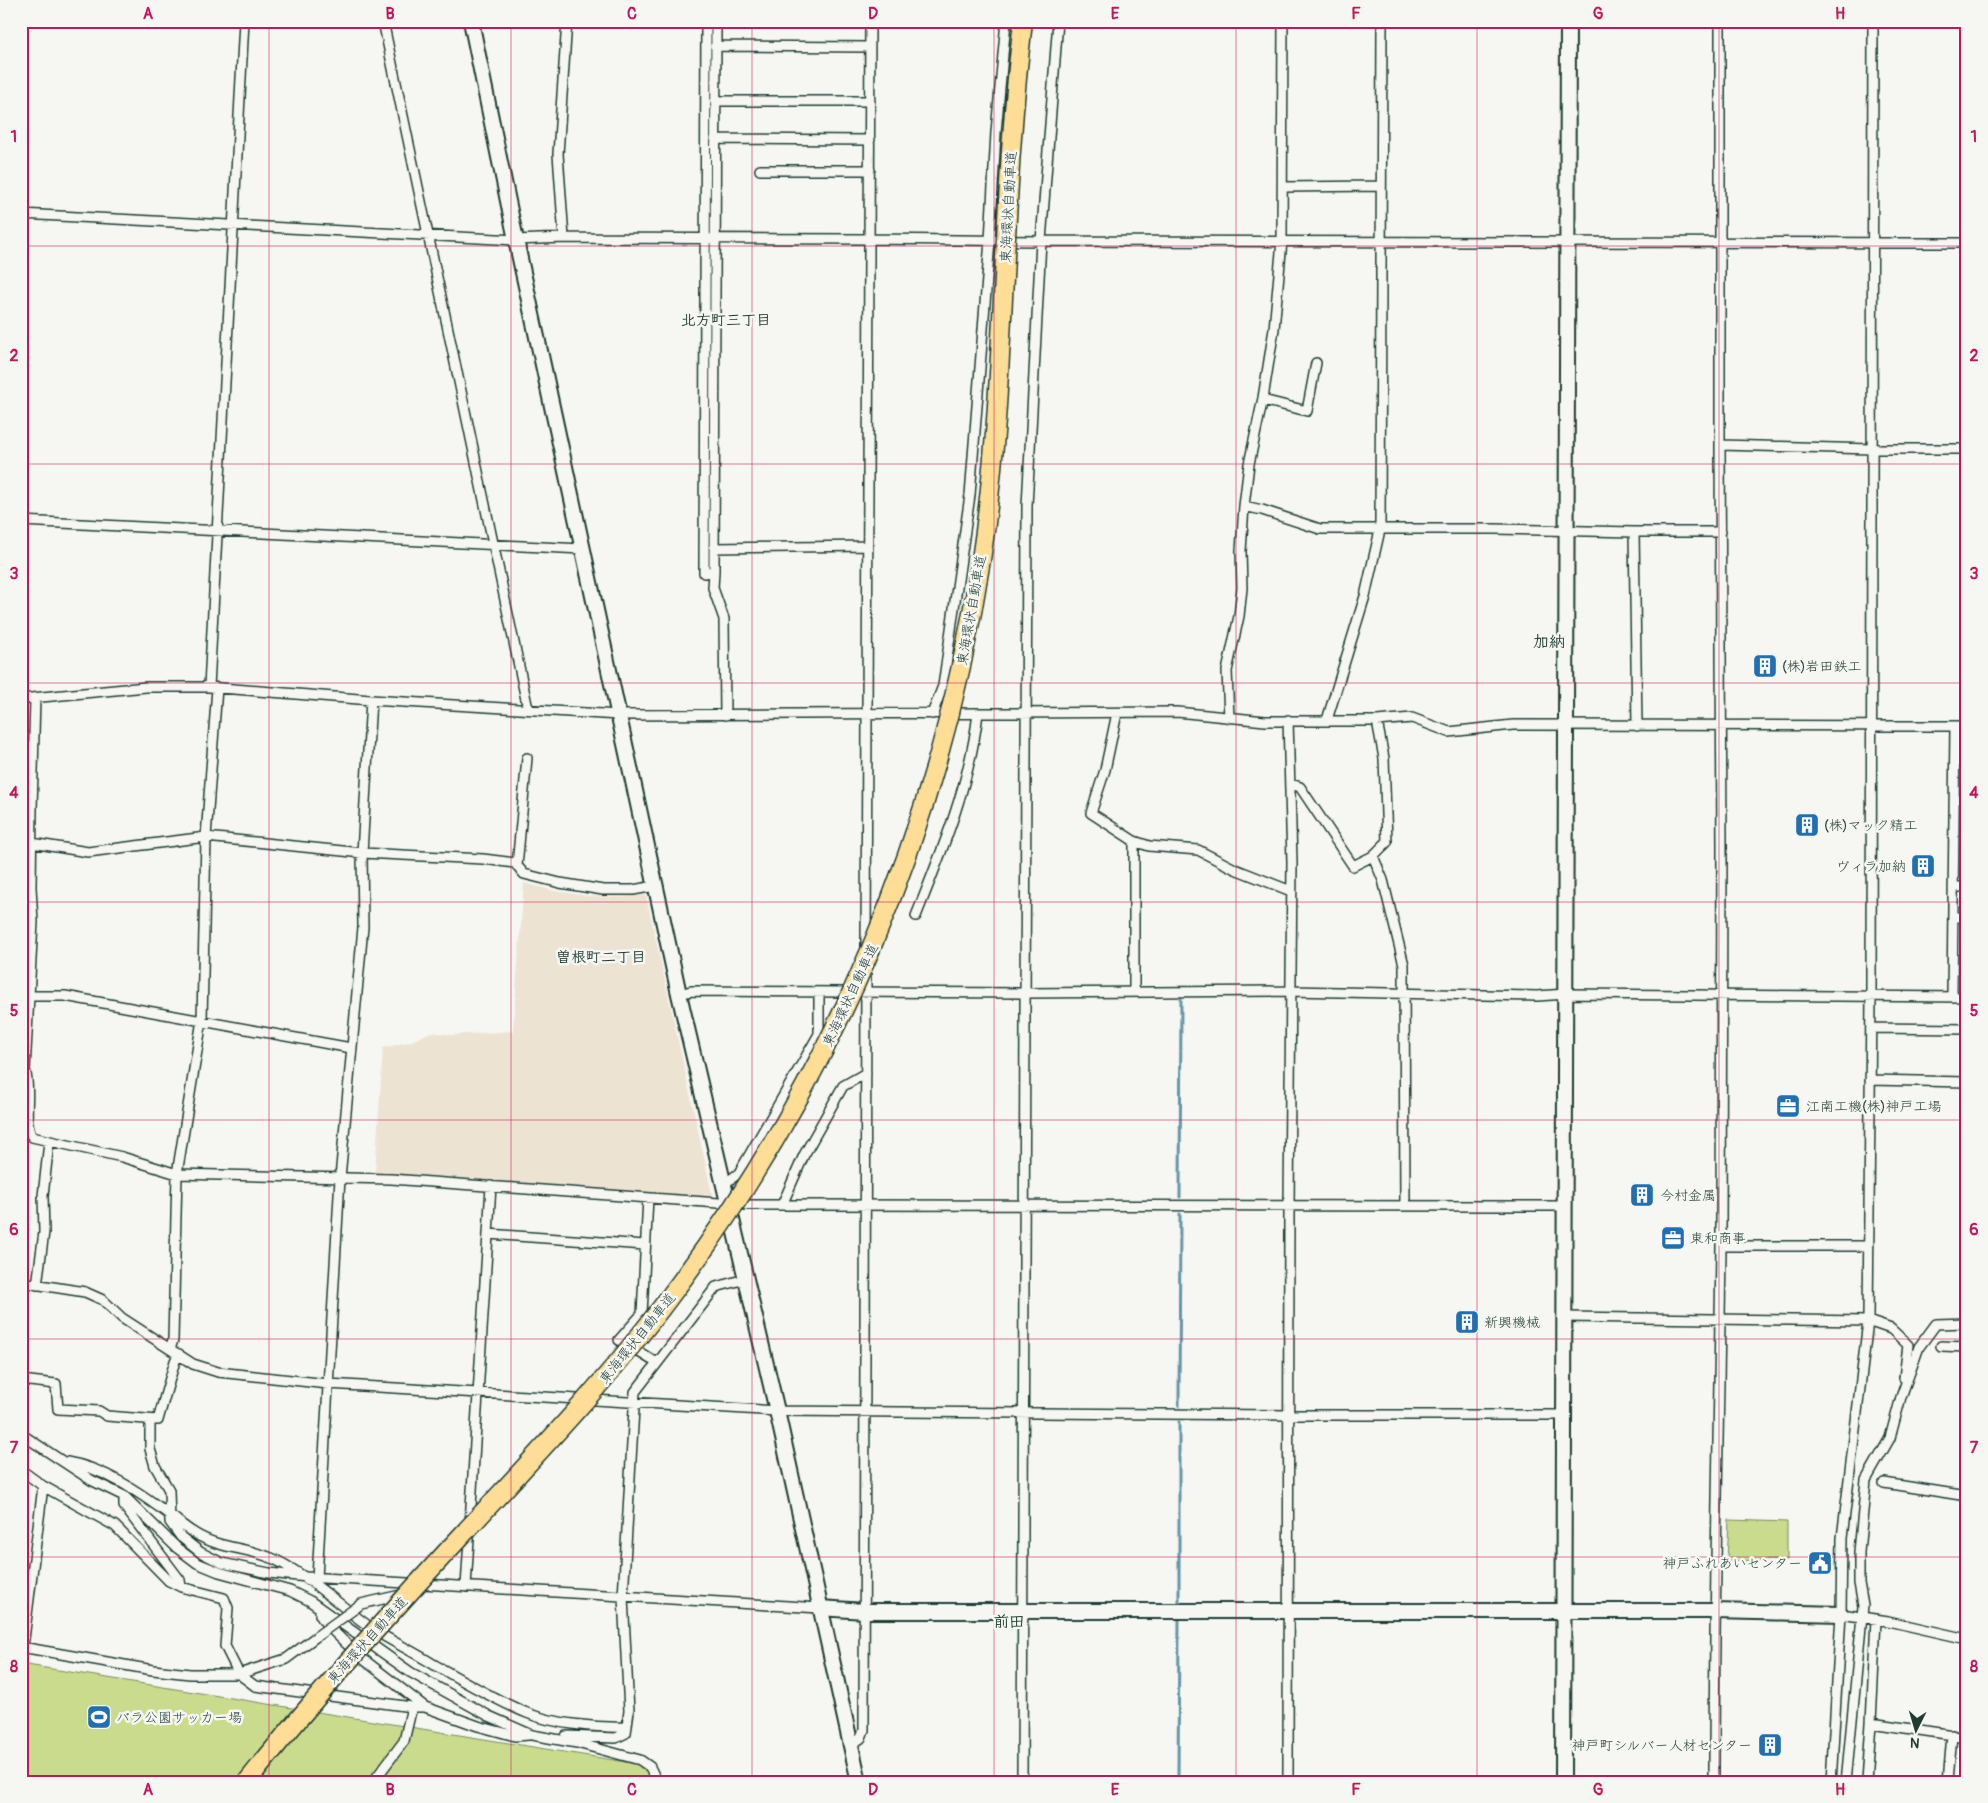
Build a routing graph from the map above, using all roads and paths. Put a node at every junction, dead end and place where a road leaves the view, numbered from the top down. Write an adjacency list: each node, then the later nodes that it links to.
1 (244, 21): 27 (street)
2 (383, 21): 28 (street)
3 (471, 21): 33 (street)
4 (566, 21): 29 (street)
5 (706, 21): 31 (street)
6 (716, 21): 16 (street)
7 (870, 21): 17 (street)
8 (1006, 21): 34 (street)
9 (1023, 21): 194 (highway, 東海環状自動車道, bridge)
10 (1058, 21): 35 (street)
11 (1283, 21): 25 (street)
12 (1382, 21): 24 (street)
13 (1568, 21): 38 (street)
14 (1720, 21): 39 (street)
15 (1873, 21): 40 (street)
16 (716, 46): 17 (street); 18 (street)
17 (870, 47): 19 (street)
18 (715, 101): 19 (street); 20 (street)
19 (870, 101): 21 (street)
20 (715, 139): 21 (street); 30 (street)
21 (870, 140): 23 (street)
22 (760, 170): 23 (street)
23 (870, 170): 32 (street)
24 (1381, 186): 25 (street); 37 (street)
25 (1282, 187): 36 (street)
26 (21, 214): 27 (street)
27 (234, 224): 28 (street); 51 (street)
28 (428, 236): 33 (street); 54 (street)
29 (564, 238): 31 (street); 33 (street)
30 (715, 238): 31 (street); 32 (street); 56 (street)
31 (705, 239): 58 (street)
32 (870, 239): 34 (street); 55 (street)
33 (516, 240): 57 (street)
34 (990, 240): 35 (street); 68 (street)
35 (1041, 241): 36 (street); 64 (street)
36 (1282, 241): 37 (street); 43 (street)
37 (1381, 241): 38 (street); 49 (street)
38 (1567, 241): 39 (street); 50 (street)
39 (1721, 242): 40 (street); 44 (street)
40 (1872, 242): 41 (street); 45 (street)
41 (1967, 243)
42 (1316, 363): 43 (street)
43 (1263, 400): 47 (street)
44 (1720, 445): 45 (street); 53 (street)
45 (1872, 449): 46 (street); 78 (street)
46 (1967, 449)
47 (1244, 506): 49 (street); 71 (street)
48 (21, 521): 51 (street)
49 (1380, 530): 50 (street); 73 (street)
50 (1567, 530): 52 (street); 75 (street)
51 (218, 531): 54 (street); 59 (street)
52 (1634, 532): 53 (street); 76 (street)
53 (1721, 532): 77 (street)
54 (493, 545): 57 (street); 63 (street)
55 (868, 546): 56 (street); 67 (street)
56 (714, 548): 58 (street)
57 (582, 549): 69 (street)
58 (714, 571): 70 (street)
59 (213, 687): 60 (street); 62 (street); 83 (street)
60 (36, 698): 61 (street); 85 (street)
61 (21, 699)
62 (372, 700): 63 (street); 86 (street)
63 (528, 709): 69 (street)
64 (1027, 712): 65 (street); 66 (street); 100 (street)
65 (1118, 712): 71 (street); 84 (street)
66 (978, 713): 68 (street); 93 (street)
67 (867, 714): 68 (street); 70 (street); 99 (street)
68 (932, 714)
69 (618, 715): 70 (street); 89 (street)
70 (725, 715)
71 (1229, 718): 72 (street)
72 (1288, 720): 73 (street); 82 (street)
73 (1327, 720): 74 (street)
74 (1377, 720): 75 (street); 87 (street)
75 (1566, 726): 76 (street); 103 (street)
76 (1637, 726): 77 (street)
77 (1722, 726): 78 (street); 105 (street)
78 (1872, 726): 79 (street); 106 (street)
79 (1955, 726): 80 (street); 90 (street)
80 (1967, 726)
81 (527, 758): 88 (street)
82 (1291, 784): 87 (street); 92 (street)
83 (206, 837): 85 (street); 86 (street); 109 (street)
84 (1134, 841): 92 (street); 98 (street)
85 (32, 843): 104 (street)
86 (362, 853): 88 (street); 112 (street)
87 (1373, 856): 101 (street)
88 (517, 866): 89 (street)
89 (655, 886): 102 (street)
90 (1953, 887): 91 (street); 94 (street)
91 (1967, 887)
92 (1291, 892): 96 (street)
93 (916, 916)
94 (1953, 917): 95 (street); 107 (street)
95 (1967, 917)
96 (1291, 991): 98 (street); 101 (street); 127 (street)
97 (819, 992): 99 (street); 102 (street); 120 (street)
98 (1134, 992): 100 (street)
99 (866, 993): 100 (street); 114 (street)
100 (1026, 993): 126 (street)
101 (1404, 993): 103 (street); 128 (street)
102 (679, 994): 120 (street)
103 (1566, 994): 105 (street); 129 (street)
104 (28, 996): 109 (street); 113 (street)
105 (1721, 996): 106 (street); 132 (street)
106 (1871, 996): 107 (street); 110 (street)
107 (1952, 997): 108 (street)
108 (1967, 997)
109 (202, 1020): 112 (street); 118 (street)
110 (1871, 1028): 111 (street); 115 (street)
111 (1967, 1029)
112 (351, 1048): 119 (street)
113 (23, 1071): 117 (street)
114 (866, 1074): 124 (street); 125 (street)
115 (1870, 1080): 116 (street); 133 (street)
116 (1967, 1082)
117 (49, 1142): 118 (street); 136 (street)
118 (177, 1174): 119 (street); 143 (street)
119 (340, 1178): 121 (street); 147 (street)
120 (723, 1185): 123 (street)
121 (491, 1186): 122 (street); 130 (street)
122 (648, 1198): 123 (street); 131 (street)
123 (727, 1204): 124 (street); 134 (street)
124 (782, 1205): 125 (street)
125 (865, 1205): 126 (street); 152 (street)
126 (1024, 1205): 127 (street); 153 (street)
127 (1289, 1205): 128 (street); 154 (street)
128 (1405, 1206): 129 (street)
129 (1566, 1206): 137 (street)
130 (488, 1234): 131 (street); 148 (street)
131 (645, 1245): 145 (street)
132 (1721, 1246): 133 (street); 138 (street)
133 (1868, 1246): 139 (street)
134 (745, 1280): 145 (street); 151 (street)
135 (21, 1282): 136 (street)
136 (37, 1286): 143 (street)
137 (1564, 1317): 138 (street); 155 (street)
138 (1719, 1320): 139 (street); 177 (street)
139 (1868, 1321): 149 (street); 179 (street)
140 (1967, 1323): 149 (street)
141 (1941, 1346): 142 (street)
142 (1967, 1348)
143 (170, 1349): 144 (street)
144 (179, 1354): 147 (street); 156 (street)
145 (657, 1363): 150 (street)
146 (21, 1380): 156 (street)
147 (328, 1384): 148 (street); 167 (street)
148 (478, 1394): 150 (street); 170 (street)
149 (1901, 1397): 180 (street)
150 (636, 1402): 151 (street); 171 (street)
151 (777, 1411): 152 (street); 173 (street)
152 (865, 1412): 153 (street); 174 (street)
153 (1024, 1413): 154 (street); 175 (street)
154 (1290, 1415): 155 (street); 178 (street)
155 (1564, 1415): 176 (street)
156 (150, 1420): 164 (street)
157 (21, 1434): 158 (street)
158 (64, 1462): 162 (street); 164 (street)
159 (21, 1470): 161 (street)
160 (1884, 1484): 163 (street)
161 (43, 1486): 169 (street); 183 (street)
162 (124, 1496): 165 (street); 169 (street)
163 (1967, 1496)
164 (170, 1514): 165 (street); 166 (street)
165 (220, 1568): 166 (street); 172 (street)
166 (306, 1578): 167 (street); 188 (street)
167 (317, 1578): 168 (street)
168 (439, 1586): 170 (street); 184 (street, bridge)
169 (182, 1587): 184 (street)
170 (466, 1587): 171 (street)
171 (623, 1597): 173 (street); 188 (street)
172 (320, 1608): 186 (street); 190 (street)
173 (820, 1608): 174 (street); 193 (street)
174 (865, 1611): 175 (street); 193 (street)
175 (1023, 1611): 178 (street); 200 (street)
176 (1563, 1611): 177 (street); 178 (street); 202 (street)
177 (1714, 1611): 179 (street); 203 (street)
178 (1290, 1612): 201 (street)
179 (1841, 1614): 180 (street); 204 (street)
180 (1862, 1617): 181 (street); 205 (street)
181 (1876, 1619): 182 (street); 187 (street)
182 (1967, 1639)
183 (22, 1647): 184 (street)
184 (239, 1674): 185 (street)
185 (412, 1707): 186 (street); 195 (street)
186 (425, 1707): 190 (street)
187 (1871, 1723): 189 (street); 206 (street)
188 (627, 1727): 192 (street)
189 (1952, 1734): 191 (street); 207 (street)
190 (532, 1735): 192 (street)
191 (1967, 1737)
192 (546, 1738): 196 (street)
193 (852, 1745): 199 (street)
194 (247, 1782)
195 (372, 1782)
196 (657, 1782)
197 (826, 1782): 198 (street)
198 (841, 1782)
199 (858, 1782)
200 (1022, 1782)
201 (1288, 1782)
202 (1563, 1782)
203 (1714, 1782)
204 (1831, 1782)
205 (1846, 1782)
206 (1868, 1782)
207 (1948, 1782)

